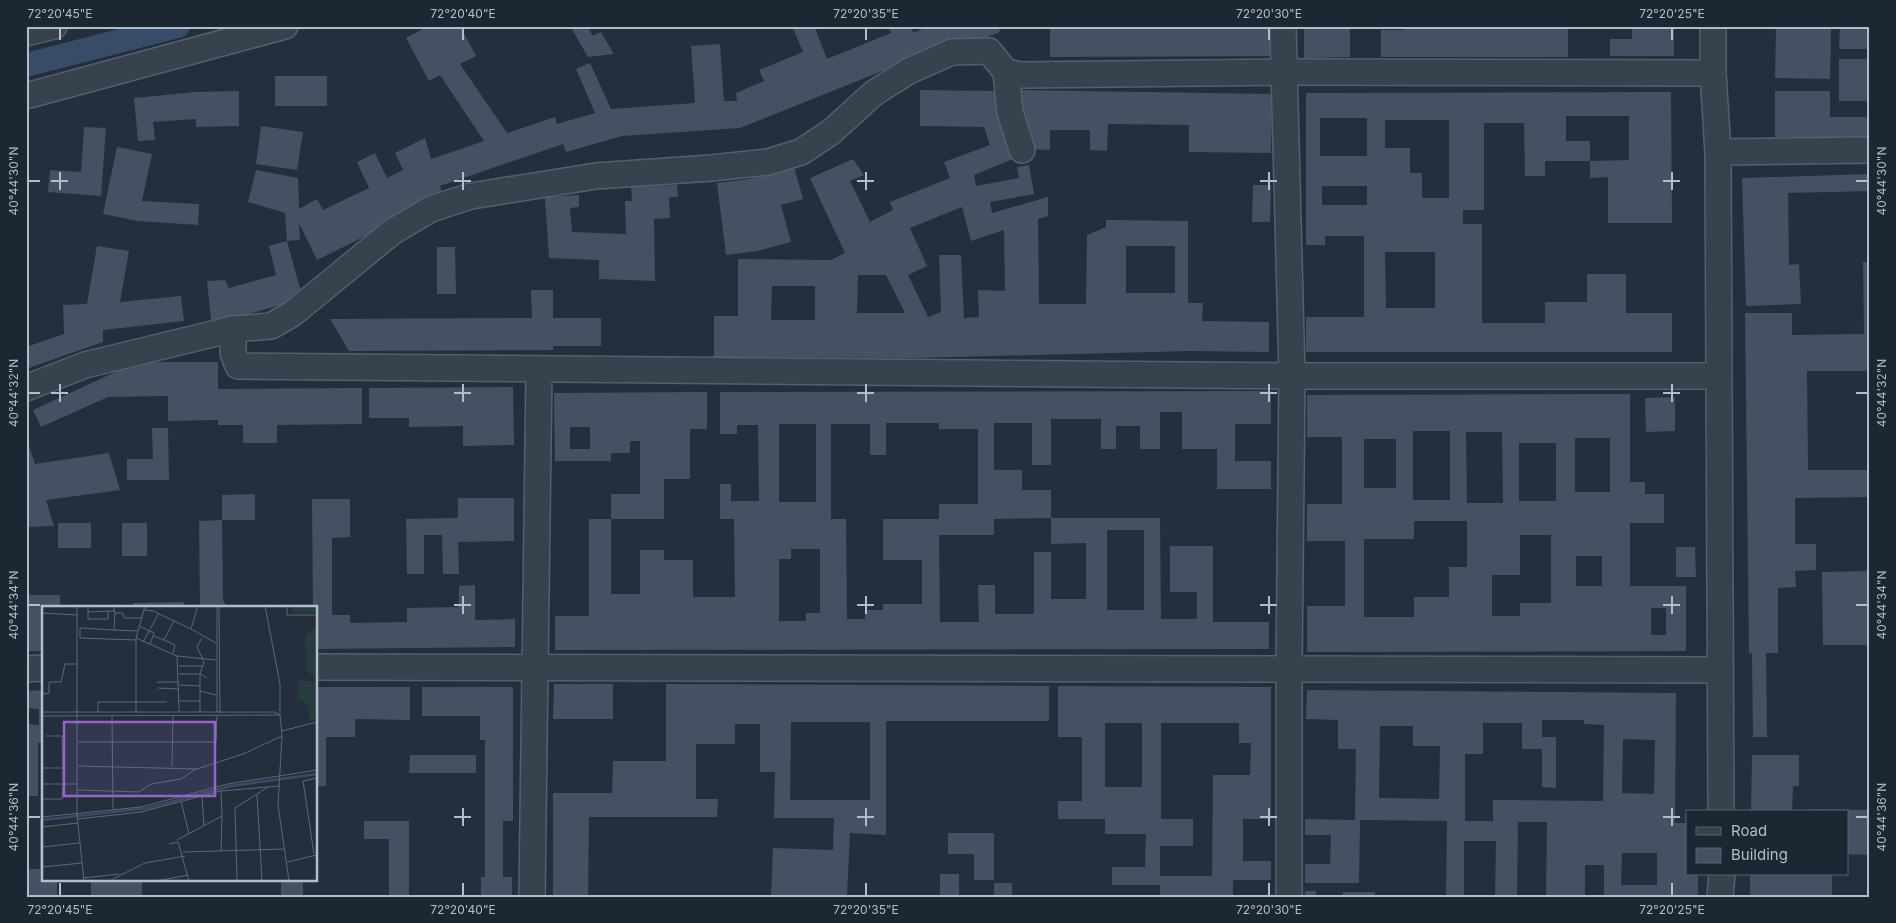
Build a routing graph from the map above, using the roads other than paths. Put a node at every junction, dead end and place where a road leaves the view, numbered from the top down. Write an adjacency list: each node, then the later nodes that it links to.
1 (54, 26): 5 (street)
2 (285, 26): 9 (street)
3 (1284, 26): 7 (street)
4 (1713, 26): 8 (street)
5 (26, 33)
6 (1006, 72): 7 (street); 10 (street); 13 (street)
7 (1284, 72): 8 (street); 15 (street)
8 (1713, 73): 12 (street)
9 (26, 96)
10 (1022, 150)
11 (1870, 150): 12 (street)
12 (1718, 152): 16 (street)
13 (233, 329): 14 (street); 17 (street)
14 (539, 369): 15 (street); 18 (street)
15 (1292, 376): 16 (street); 21 (street)
16 (1718, 376): 23 (street)
17 (26, 388)
18 (534, 666): 19 (street); 21 (street); 26 (street)
19 (318, 667)
20 (42, 668): 22 (street)
21 (1289, 668): 23 (street); 27 (street)
22 (26, 670)
23 (1719, 670): 24 (street)
24 (1721, 810)
25 (1722, 876): 28 (street)
26 (532, 897)
27 (1289, 897)
28 (1720, 897)

